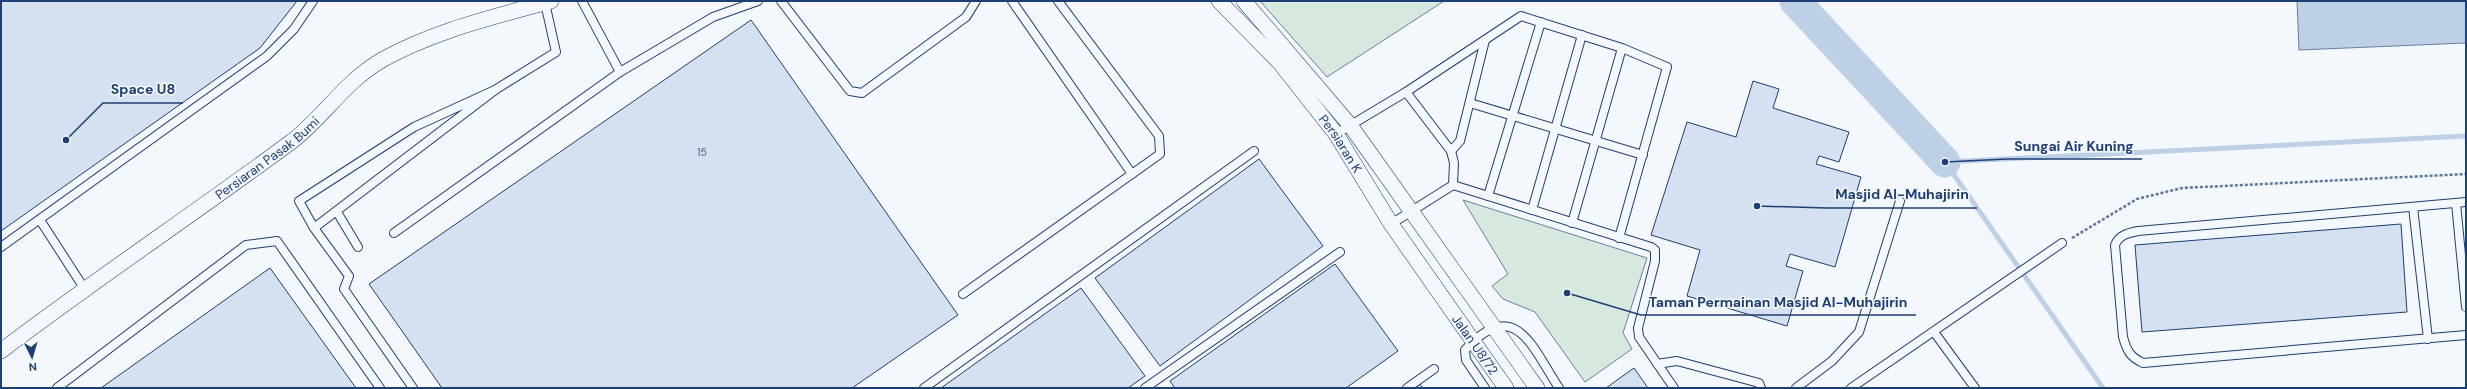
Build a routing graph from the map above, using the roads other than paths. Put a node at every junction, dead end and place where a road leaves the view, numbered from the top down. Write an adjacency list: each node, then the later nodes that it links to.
1 (313, 1): 37 (lane)
2 (582, 1): 15 (lane)
3 (758, 1): 15 (lane)
4 (781, 1): 5 (lane)
5 (976, 1)
6 (1012, 1): 27 (lane)
7 (1058, 1): 27 (lane)
8 (1219, 1): 22 (street, Persiaran K)
9 (1244, 1): 20 (street, Persiaran K)
10 (548, 2): 16 (lane); 47 (street, Persiaran Pasak Bumi)
11 (1541, 22): 12 (lane); 13 (lane); 19 (lane)
12 (1582, 35): 14 (lane); 21 (lane)
13 (1485, 40): 17 (lane); 18 (lane)
14 (1622, 48): 23 (lane); 26 (lane)
15 (620, 72): 41 (lane)
16 (495, 90): 36 (lane); 40 (lane)
17 (1406, 92): 20 (lane); 25 (lane)
18 (1470, 103): 19 (lane); 25 (lane)
19 (1512, 116): 21 (lane); 29 (lane)
20 (1350, 125): 22 (lane); 35 (street, Persiaran K)
21 (1555, 130): 23 (lane); 34 (lane)
22 (1336, 134): 39 (street, Persiaran K)
23 (1595, 142): 26 (lane); 38 (lane)
24 (1254, 150): 63 (lane)
25 (1451, 151): 28 (lane)
26 (1643, 155): 42 (lane)
27 (1132, 174): 49 (lane)
28 (1453, 185): 29 (lane); 35 (lane)
29 (1488, 196): 34 (lane)
30 (1900, 201): 72 (lane)
31 (2466, 202): 32 (lane)
32 (2456, 203): 33 (lane); 51 (lane)
33 (2413, 207): 55 (lane); 55 (lane)
34 (1532, 210): 38 (lane)
35 (1411, 211): 39 (lane); 48 (street, Persiaran K)
36 (337, 212): 40 (lane); 45 (lane)
37 (40, 220): 44 (lane); 47 (lane)
38 (1572, 223): 42 (lane)
39 (1391, 224): 50 (street, Persiaran K)
40 (314, 228): 62 (lane)
41 (394, 233)
42 (1619, 238): 58 (lane)
43 (2062, 243): 53 (lane)
44 (1, 247)
45 (358, 247)
46 (1340, 252): 64 (lane)
47 (84, 288): 57 (street, Persiaran Pasak Bumi)
48 (1466, 288): 52 (street, Jalan U8/72)
49 (963, 294)
50 (1445, 301): 56 (street, Jalan U8/72)
51 (2466, 308)
52 (1494, 327): 56 (lane); 68 (street, Jalan U8/72); 69 (lane)
53 (1934, 332): 73 (lane); 74 (lane)
54 (2466, 335): 55 (lane)
55 (2428, 339)
56 (1473, 341): 66 (lane); 67 (street, Jalan U8/72)
57 (1, 352)
58 (1657, 364): 70 (lane); 71 (lane)
59 (1434, 369): 65 (lane)
60 (57, 388): 61 (lane)
61 (380, 388)
62 (413, 388)
63 (924, 388)
64 (1145, 388)
65 (1407, 388)
66 (1485, 388)
67 (1506, 388)
68 (1537, 388)
69 (1559, 388)
70 (1674, 388)
71 (1761, 388)
72 (1796, 388)
73 (1851, 388)
74 (1975, 388)

